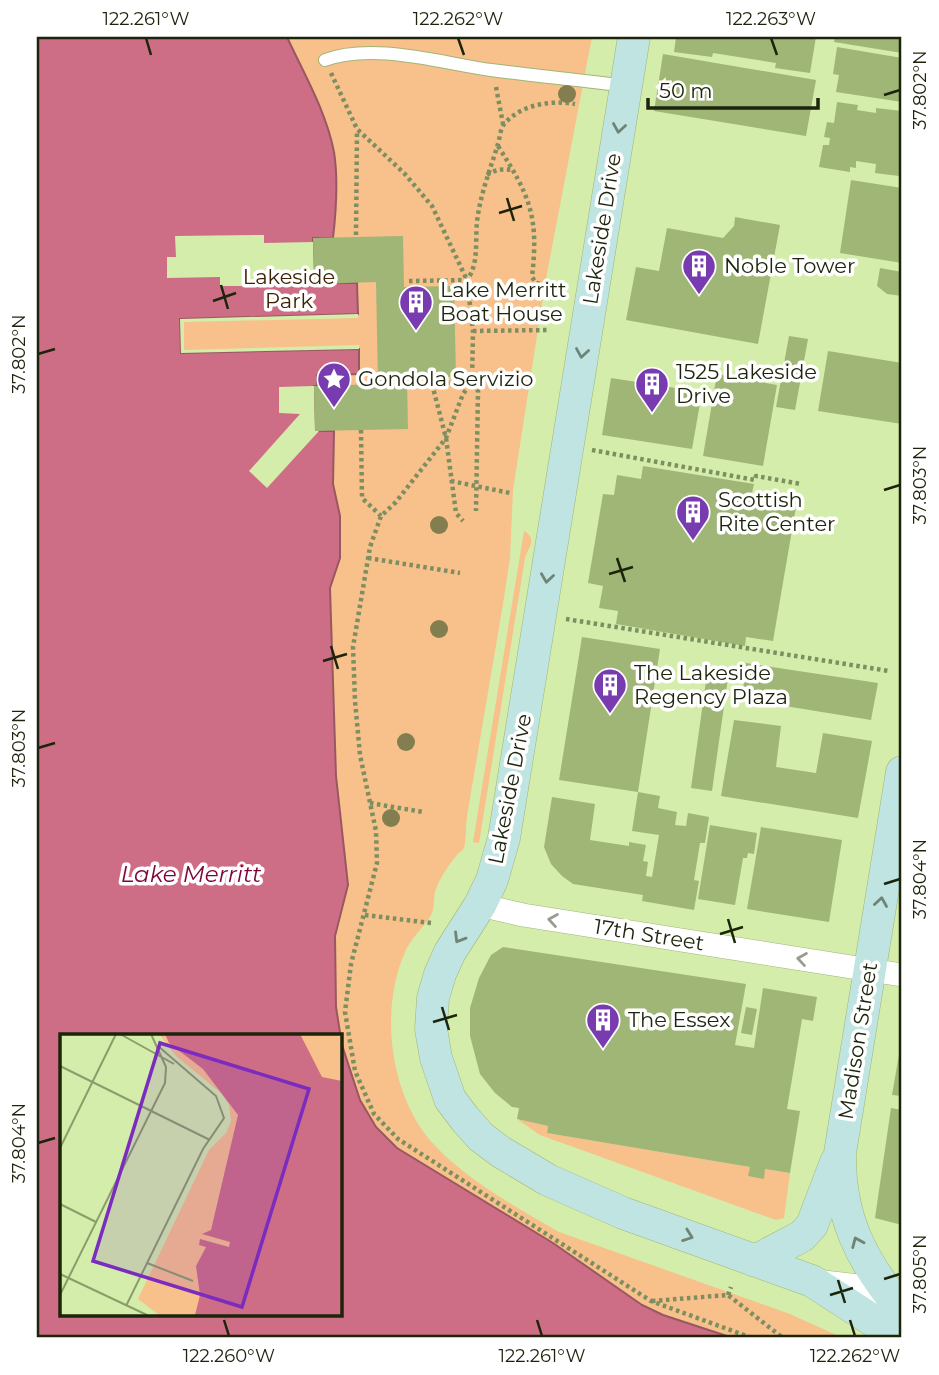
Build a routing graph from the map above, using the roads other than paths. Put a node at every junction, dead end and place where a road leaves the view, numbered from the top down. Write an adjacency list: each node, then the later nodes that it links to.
1 (634, 37): 3 (street, Lakeside Drive)
2 (325, 60): 3 (lane)
3 (626, 86): 5 (street, Lakeside Drive, one-way to 5)
4 (902, 772): 6 (street, Madison Street, one-way to 4)
5 (480, 905): 6 (street, 17th Street, one-way to 5); 9 (street, Lakeside Drive, one-way to 9)
6 (870, 969): 7 (street, 17th Street); 8 (street, Madison Street)
7 (902, 975)
8 (840, 1153): 9 (street); 11 (street, Madison Street, one-way to 8)
9 (755, 1261): 10 (street, Lakeside Drive)
10 (812, 1281): 11 (street); 12 (street, Lakeside Drive)
11 (899, 1304)
12 (900, 1338)

